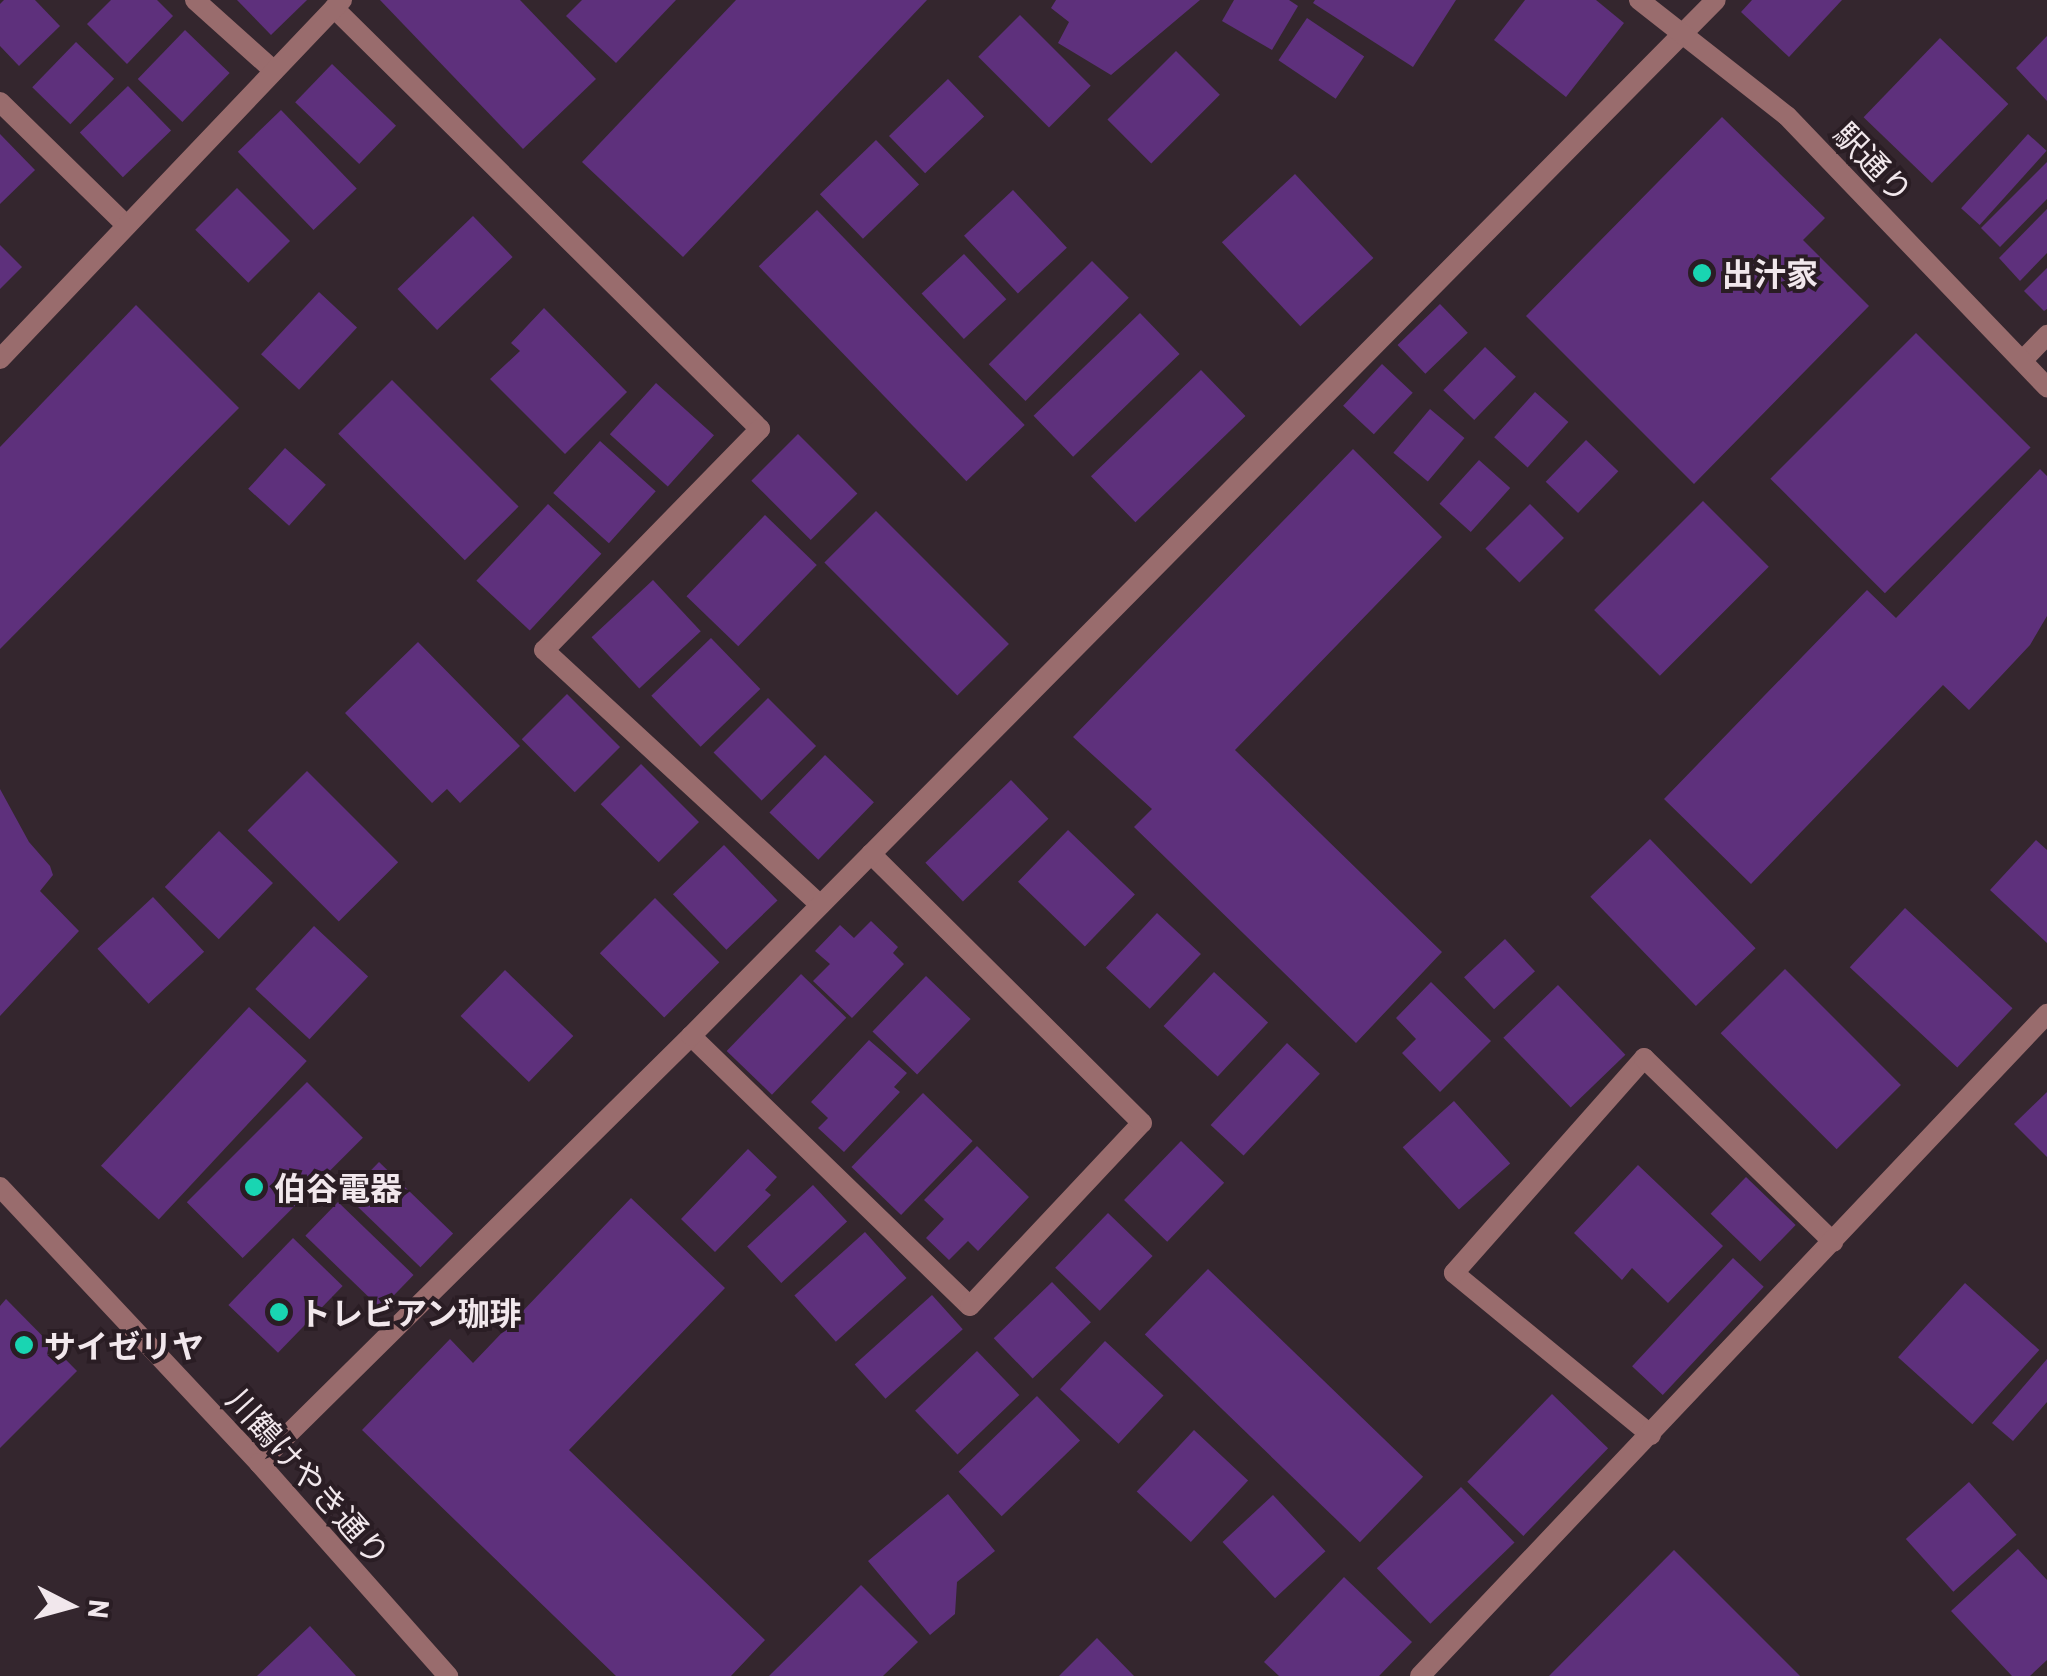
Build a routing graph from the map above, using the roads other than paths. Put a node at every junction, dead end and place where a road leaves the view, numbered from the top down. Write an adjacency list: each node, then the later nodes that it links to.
1 (194, 0): 6 (street)
2 (1639, 0): 5 (street, 駅通り)
3 (1716, 0): 5 (street)
4 (338, 4): 6 (street); 14 (street)
5 (1684, 34): 11 (street, 駅通り); 13 (street)
6 (274, 71): 8 (street)
7 (0, 102): 8 (street)
8 (127, 226): 10 (street)
9 (2047, 335): 11 (street)
10 (0, 359)
11 (2023, 360): 12 (street, 駅通り)
12 (2047, 386)
13 (871, 854): 14 (street); 16 (street)
14 (820, 905): 16 (street)
15 (2047, 1014): 18 (street)
16 (691, 1036): 20 (street)
17 (0, 1186): 20 (street, 川鶴けやき通り)
18 (1833, 1242): 19 (street); 19 (street)
19 (1651, 1435): 22 (street)
20 (259, 1463): 21 (street, 川鶴けやき通り)
21 (448, 1676)
22 (1420, 1676)

